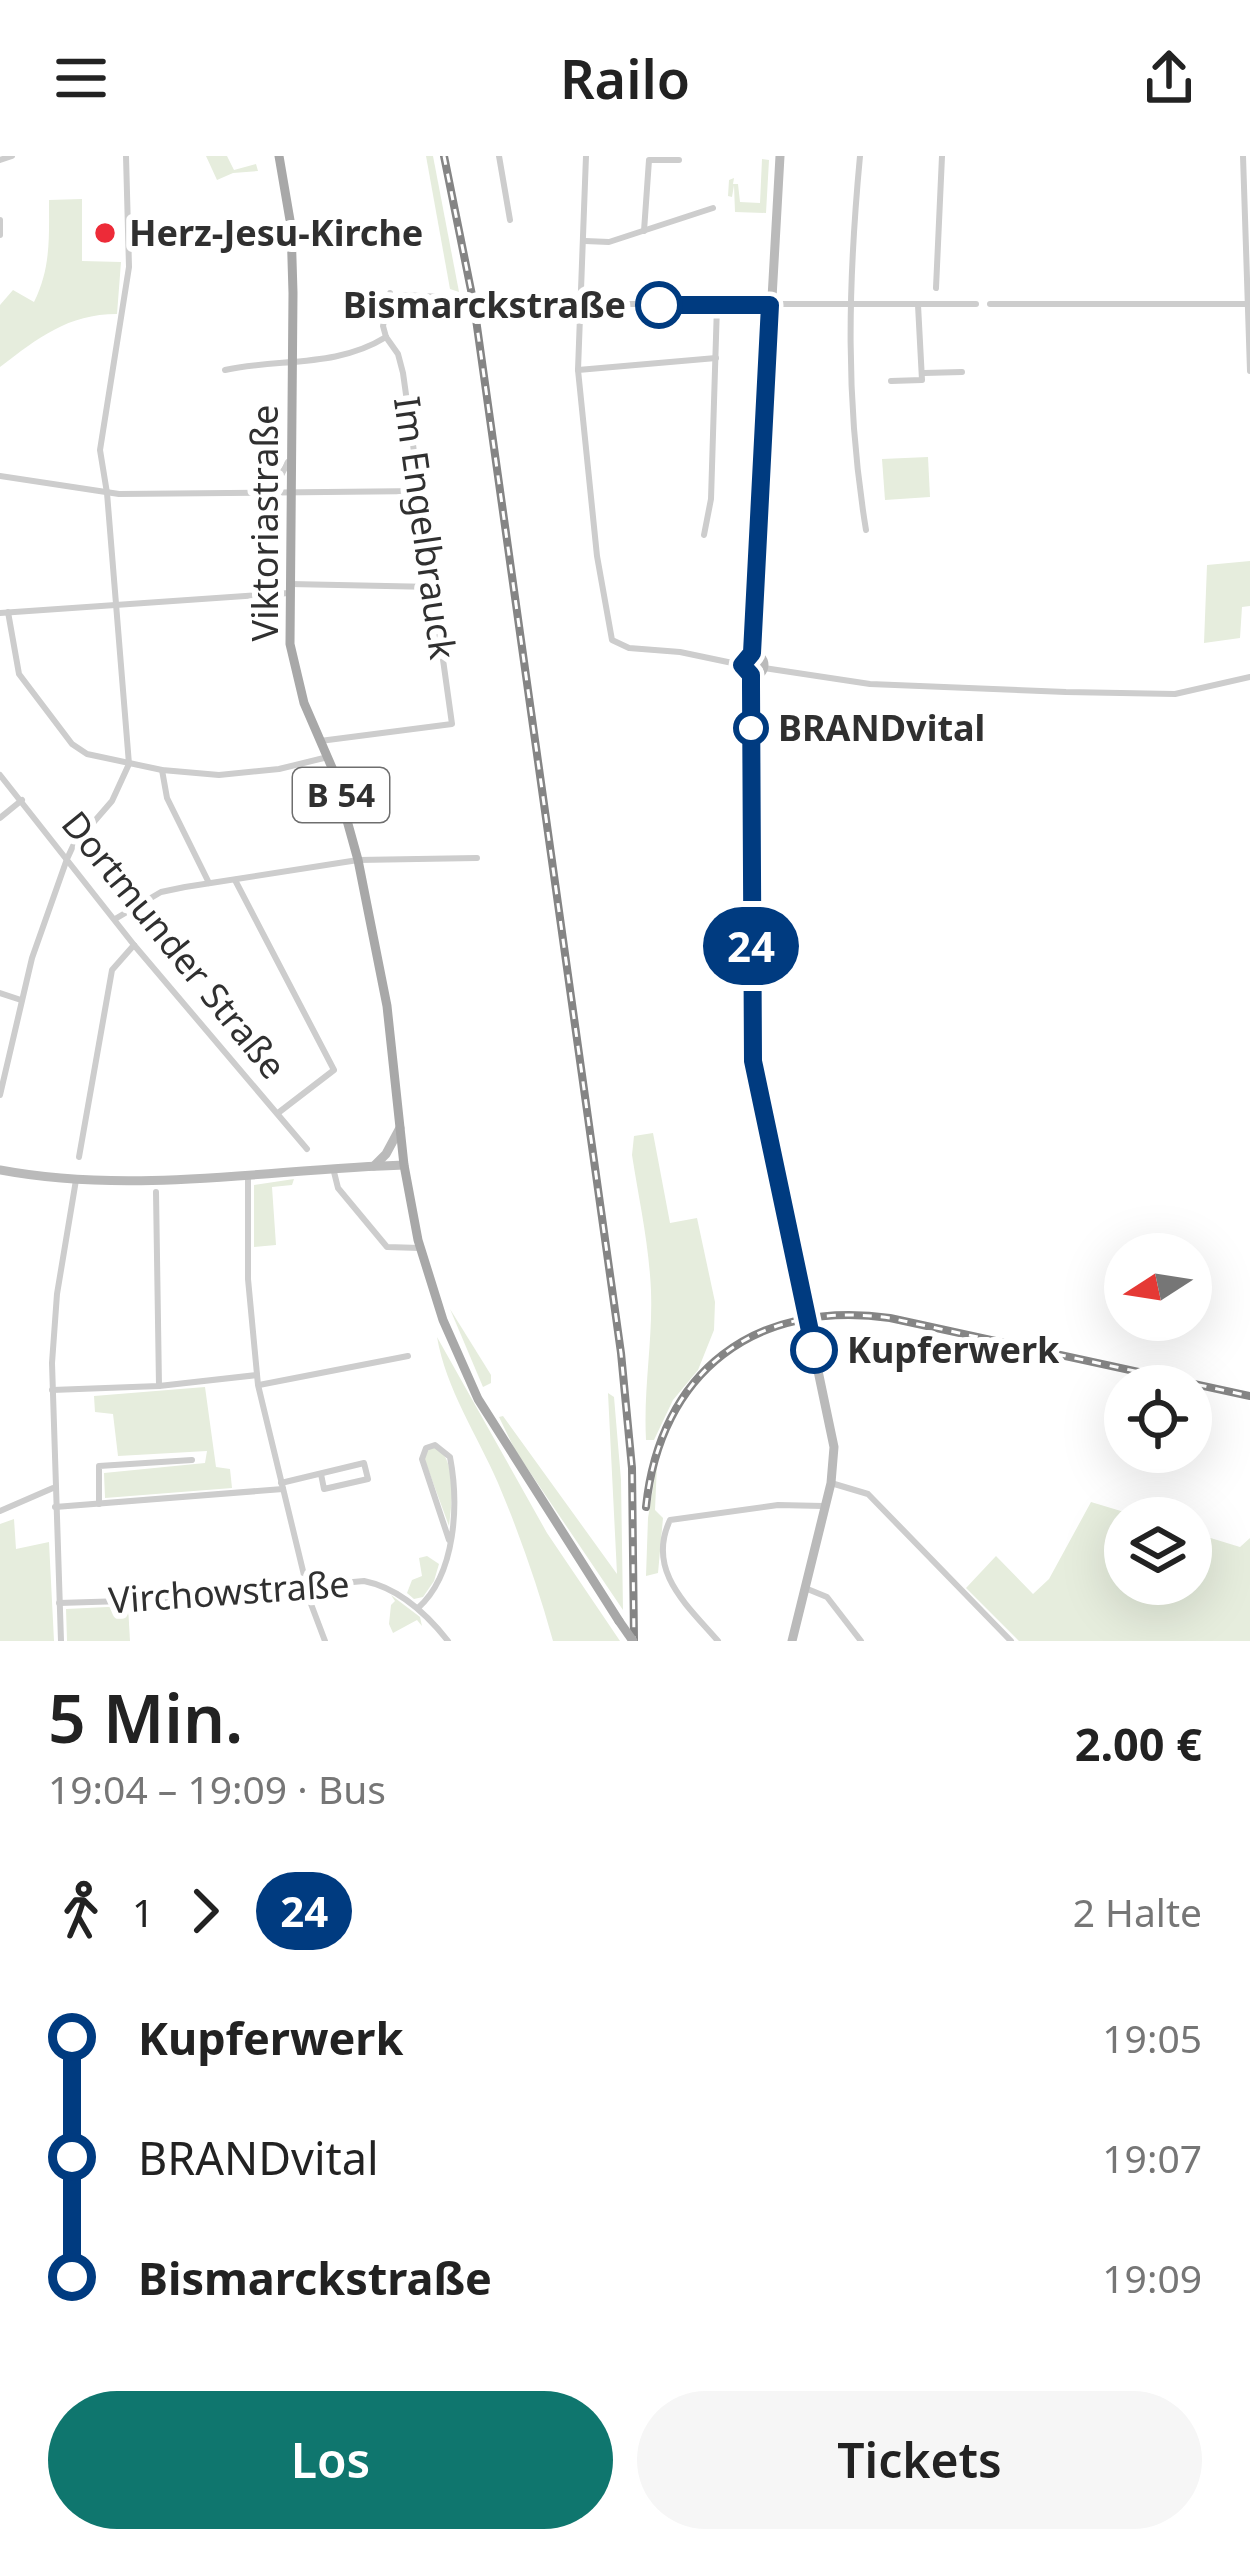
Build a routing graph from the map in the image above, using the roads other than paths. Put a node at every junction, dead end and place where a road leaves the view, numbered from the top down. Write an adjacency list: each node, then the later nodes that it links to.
1 (12, 156): 10 (street)
2 (126, 156): 41 (street)
3 (279, 156): 31 (main road, Viktoriastraße / B 54)
4 (499, 156): 14 (street)
5 (586, 156): 17 (street)
6 (780, 156): 27 (street)
7 (860, 156): 23 (street)
8 (942, 156): 18 (street)
9 (1243, 156): 26 (street)
10 (0, 160)
11 (679, 160): 15 (street)
12 (713, 208): 15 (street)
13 (0, 220): 16 (street)
14 (510, 220)
15 (644, 230): 17 (street)
16 (0, 235)
17 (585, 241): 21 (street)
18 (936, 288)
19 (390, 293): 29 (street)
20 (403, 295): 21 (street)
21 (579, 304): 22 (street); 33 (street)
22 (717, 304): 27 (street); 30 (street)
23 (849, 304): 27 (street); 28 (street); 44 (street)
24 (976, 304): 28 (street)
25 (990, 304): 26 (street)
26 (1246, 304): 34 (street)
27 (770, 305): 50 (street)
28 (918, 305): 36 (street)
29 (386, 337): 31 (street); 40 (street, Im Engelbrauck)
30 (716, 358): 33 (street); 45 (street)
31 (292, 362): 32 (street); 38 (main road, Viktoriastraße / B 54)
32 (225, 370)
33 (578, 370): 51 (street)
34 (1250, 371)
35 (962, 372): 36 (street)
36 (923, 373): 37 (street)
37 (891, 381)
38 (291, 453): 42 (street); 43 (main road, Viktoriastraße / B 54)
39 (0, 476): 41 (street)
40 (422, 491): 43 (street); 46 (street, Im Engelbrauck)
41 (107, 493): 42 (street); 48 (street)
42 (260, 493): 43 (street)
43 (291, 493): 47 (main road, Viktoriastraße / B 54)
44 (866, 530)
45 (704, 535)
46 (434, 587): 47 (street); 55 (street, Im Engelbrauck)
47 (290, 589): 48 (street); 55 (main road, Viktoriastraße / B 54)
48 (115, 605): 49 (street); 57 (street)
49 (4, 612): 57 (street)
50 (752, 653): 51 (street); 52 (street)
51 (742, 665): 53 (street)
52 (764, 668): 53 (street); 54 (street)
53 (751, 675): 90 (street)
54 (1250, 677)
55 (320, 741): 56 (main road, Viktoriastraße / B 54)
56 (328, 757): 58 (street); 64 (main road, Viktoriastraße / B 54)
57 (129, 764): 58 (street); 63 (street)
58 (163, 770): 66 (street)
59 (0, 775): 60 (street, Dortmunder Straße)
60 (22, 800): 61 (street); 63 (street, Dortmunder Straße)
61 (0, 818)
62 (476, 858): 64 (street)
63 (68, 859): 67 (street, Dortmunder Straße); 70 (street)
64 (358, 860): 65 (street); 73 (main road, Viktoriastraße / B 54)
65 (235, 880): 66 (street); 72 (street)
66 (209, 883): 67 (street)
67 (115, 920): 68 (street, Dortmunder Straße)
68 (134, 945): 72 (street, Dortmunder Straße); 75 (street)
69 (0, 993): 70 (street)
70 (21, 1000): 71 (street)
71 (0, 1095)
72 (278, 1114): 74 (street, Dortmunder Straße)
73 (400, 1128): 76 (main road, Viktoriastraße / B 54); 77 (street)
74 (307, 1149)
75 (79, 1157)
76 (404, 1165): 77 (street); 83 (main road, B 54)
77 (374, 1166): 80 (street)
78 (0, 1170): 81 (street)
79 (248, 1173): 80 (street); 81 (street); 85 (street)
80 (334, 1173): 83 (street)
81 (76, 1180): 87 (street)
82 (156, 1192): 86 (street)
83 (420, 1248): 105 (main road, B 54, bridge)
84 (408, 1356): 85 (street)
85 (258, 1380): 86 (street); 91 (street)
86 (159, 1386): 87 (street)
87 (52, 1390): 92 (street)
88 (191, 1460): 93 (street)
89 (321, 1474): 89 (street); 91 (street)
90 (831, 1483): 94 (street); 109 (street)
91 (282, 1486): 93 (street); 98 (street)
92 (53, 1488): 95 (street); 96 (street)
93 (99, 1504): 95 (street)
94 (824, 1506): 99 (street); 106 (street)
95 (55, 1507): 100 (street)
96 (0, 1511)
97 (449, 1540): 97 (street); 101 (street)
98 (307, 1585): 100 (street, Virchowstraße); 101 (street, Virchowstraße); 103 (street)
99 (805, 1588): 107 (street); 108 (street)
100 (59, 1603): 102 (street)
101 (418, 1608): 104 (street, Virchowstraße)
102 (61, 1641)
103 (325, 1641)
104 (448, 1641)
105 (633, 1641)
106 (718, 1641)
107 (792, 1641)
108 (861, 1641)
109 (1011, 1641)

